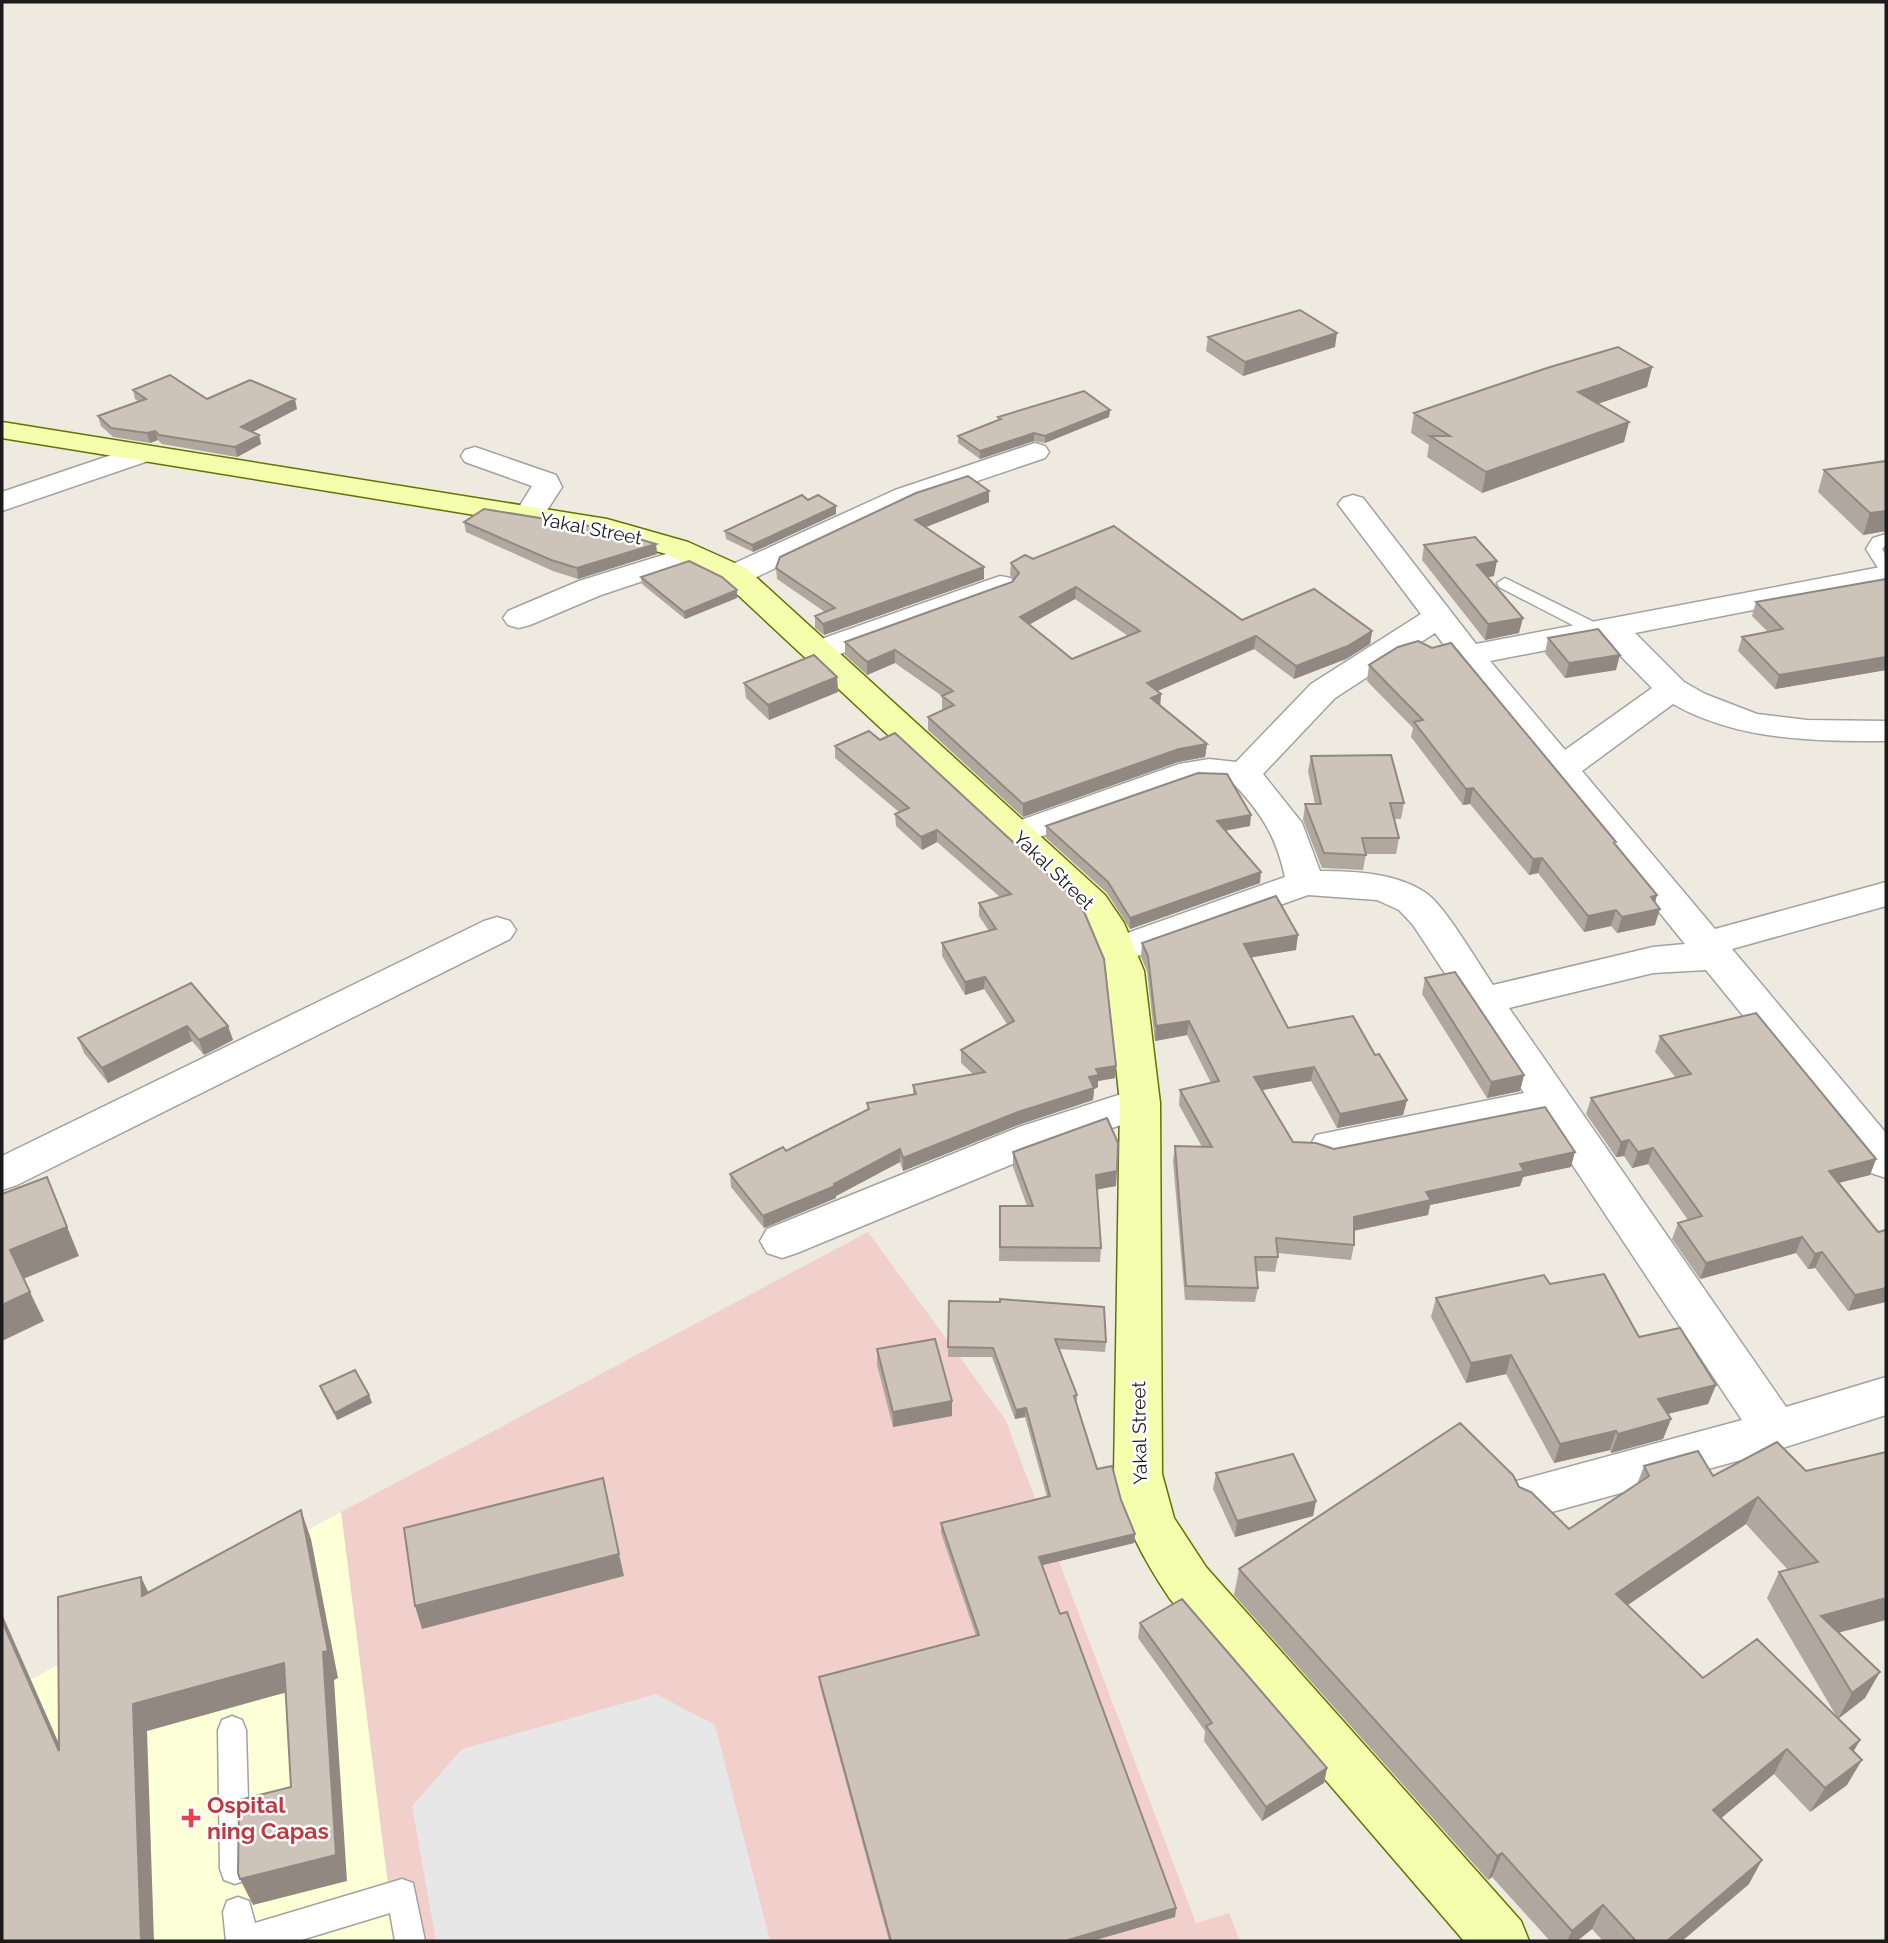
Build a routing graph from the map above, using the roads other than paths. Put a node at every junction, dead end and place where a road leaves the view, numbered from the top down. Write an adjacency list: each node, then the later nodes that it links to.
1 (2, 430): 3 (street, Yakal Street)
2 (1034, 452): 11 (street)
3 (141, 454): 5 (street); 7 (street, Yakal Street)
4 (475, 456): 7 (street)
5 (2, 502)
6 (1353, 504): 15 (street)
7 (529, 515): 9 (street, Yakal Street)
8 (1886, 539): 10 (lane)
9 (692, 555): 11 (street, Yakal Street); 16 (street)
10 (1886, 567)
11 (735, 575): 18 (street, Yakal Street)
12 (1886, 575): 17 (street)
13 (1506, 583): 17 (lane)
14 (1000, 585): 18 (street)
15 (1438, 617): 19 (street); 23 (street)
16 (519, 618)
17 (1604, 629): 19 (street); 20 (street)
18 (818, 651): 24 (street, Yakal Street)
19 (1468, 655): 22 (street)
20 (1672, 689): 21 (street); 22 (street)
21 (1886, 731)
22 (1562, 769): 29 (street)
23 (1244, 774): 24 (street); 25 (street)
24 (1017, 834): 28 (street, Yakal Street)
25 (1305, 884): 28 (street); 30 (street)
26 (1886, 894): 29 (street)
27 (497, 930): 35 (street)
28 (1118, 950): 32 (street, Yakal Street)
29 (1711, 950): 30 (street); 34 (street)
30 (1483, 1001): 31 (street)
31 (1552, 1102): 33 (street); 38 (street)
32 (1140, 1103): 36 (street); 44 (street, Yakal Street)
33 (1331, 1146)
34 (1886, 1162)
35 (2, 1174)
36 (782, 1241)
37 (1886, 1396): 38 (street)
38 (1775, 1430): 39 (street)
39 (1530, 1497)
40 (232, 1730): 41 (lane)
41 (235, 1869)
42 (248, 1941): 43 (lane)
43 (410, 1941)
44 (1501, 1941)

